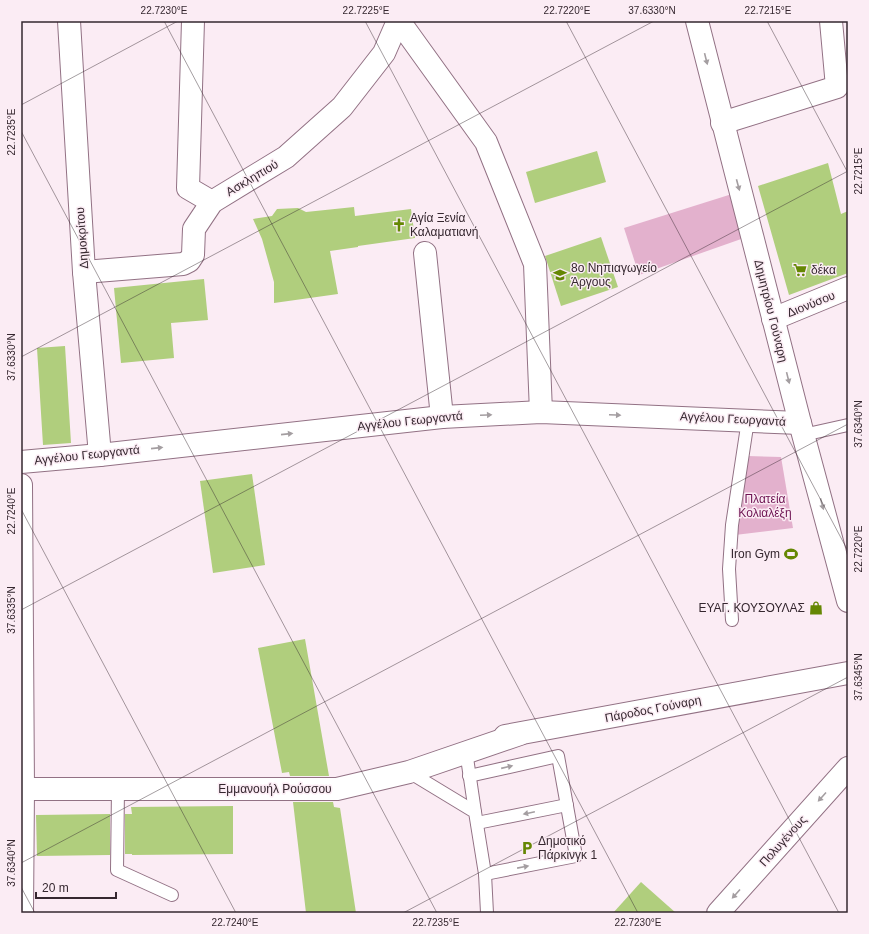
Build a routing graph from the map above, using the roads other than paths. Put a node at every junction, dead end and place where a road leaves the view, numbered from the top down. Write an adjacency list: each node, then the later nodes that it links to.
1 (69, 21): 10 (street, Δημοκρίτου)
2 (193, 21): 8 (street)
3 (399, 21): 8 (street, Ασκληπιού); 13 (street)
4 (697, 21): 7 (street, Δημητρίου Γούναρη, one-way to 7)
5 (831, 21): 6 (street)
6 (843, 85): 7 (street)
7 (722, 123): 12 (street, Δημητρίου Γούναρη, one-way to 12)
8 (212, 202): 10 (street, Ασκληπιού)
9 (425, 253): 14 (street)
10 (84, 272): 18 (street, Δημοκρίτου)
11 (848, 288): 12 (street, Διονύσου)
12 (773, 319): 17 (street, Δημητρίου Γούναρη, one-way to 17)
13 (541, 412): 14 (street, Αγγέλου Γεωργαντά, one-way to 13); 15 (street, Αγγέλου Γεωργαντά, one-way to 15)
14 (442, 417): 18 (street, Αγγέλου Γεωργαντά, one-way to 14)
15 (748, 420): 17 (street, Αγγέλου Γεωργαντά); 22 (lane)
16 (848, 425): 17 (lane)
17 (801, 429): 21 (street, Δημητρίου Γούναρη, one-way to 21)
18 (100, 455): 19 (street, Αγγέλου Γεωργαντά)
19 (21, 462)
20 (21, 485): 28 (street)
21 (848, 599)
22 (732, 620)
23 (848, 673): 24 (street, Πάροδος Γούναρη)
24 (462, 748): 26 (street, Εμμανουήλ Ρούσσου); 27 (lane)
25 (848, 768): 36 (street, Πολυγένους, one-way to 36)
26 (409, 772): 29 (street, Εμμανουήλ Ρούσσου); 31 (lane)
27 (469, 776): 30 (lane, one-way to 30); 31 (lane)
28 (22, 789): 29 (street, Εμμανουήλ Ρούσσου); 34 (street)
29 (118, 789): 33 (lane)
30 (567, 805): 31 (lane, one-way to 31); 32 (lane, one-way to 30)
31 (476, 818): 32 (lane)
32 (484, 874): 35 (lane)
33 (172, 895)
34 (22, 913)
35 (487, 913)
36 (718, 913)

